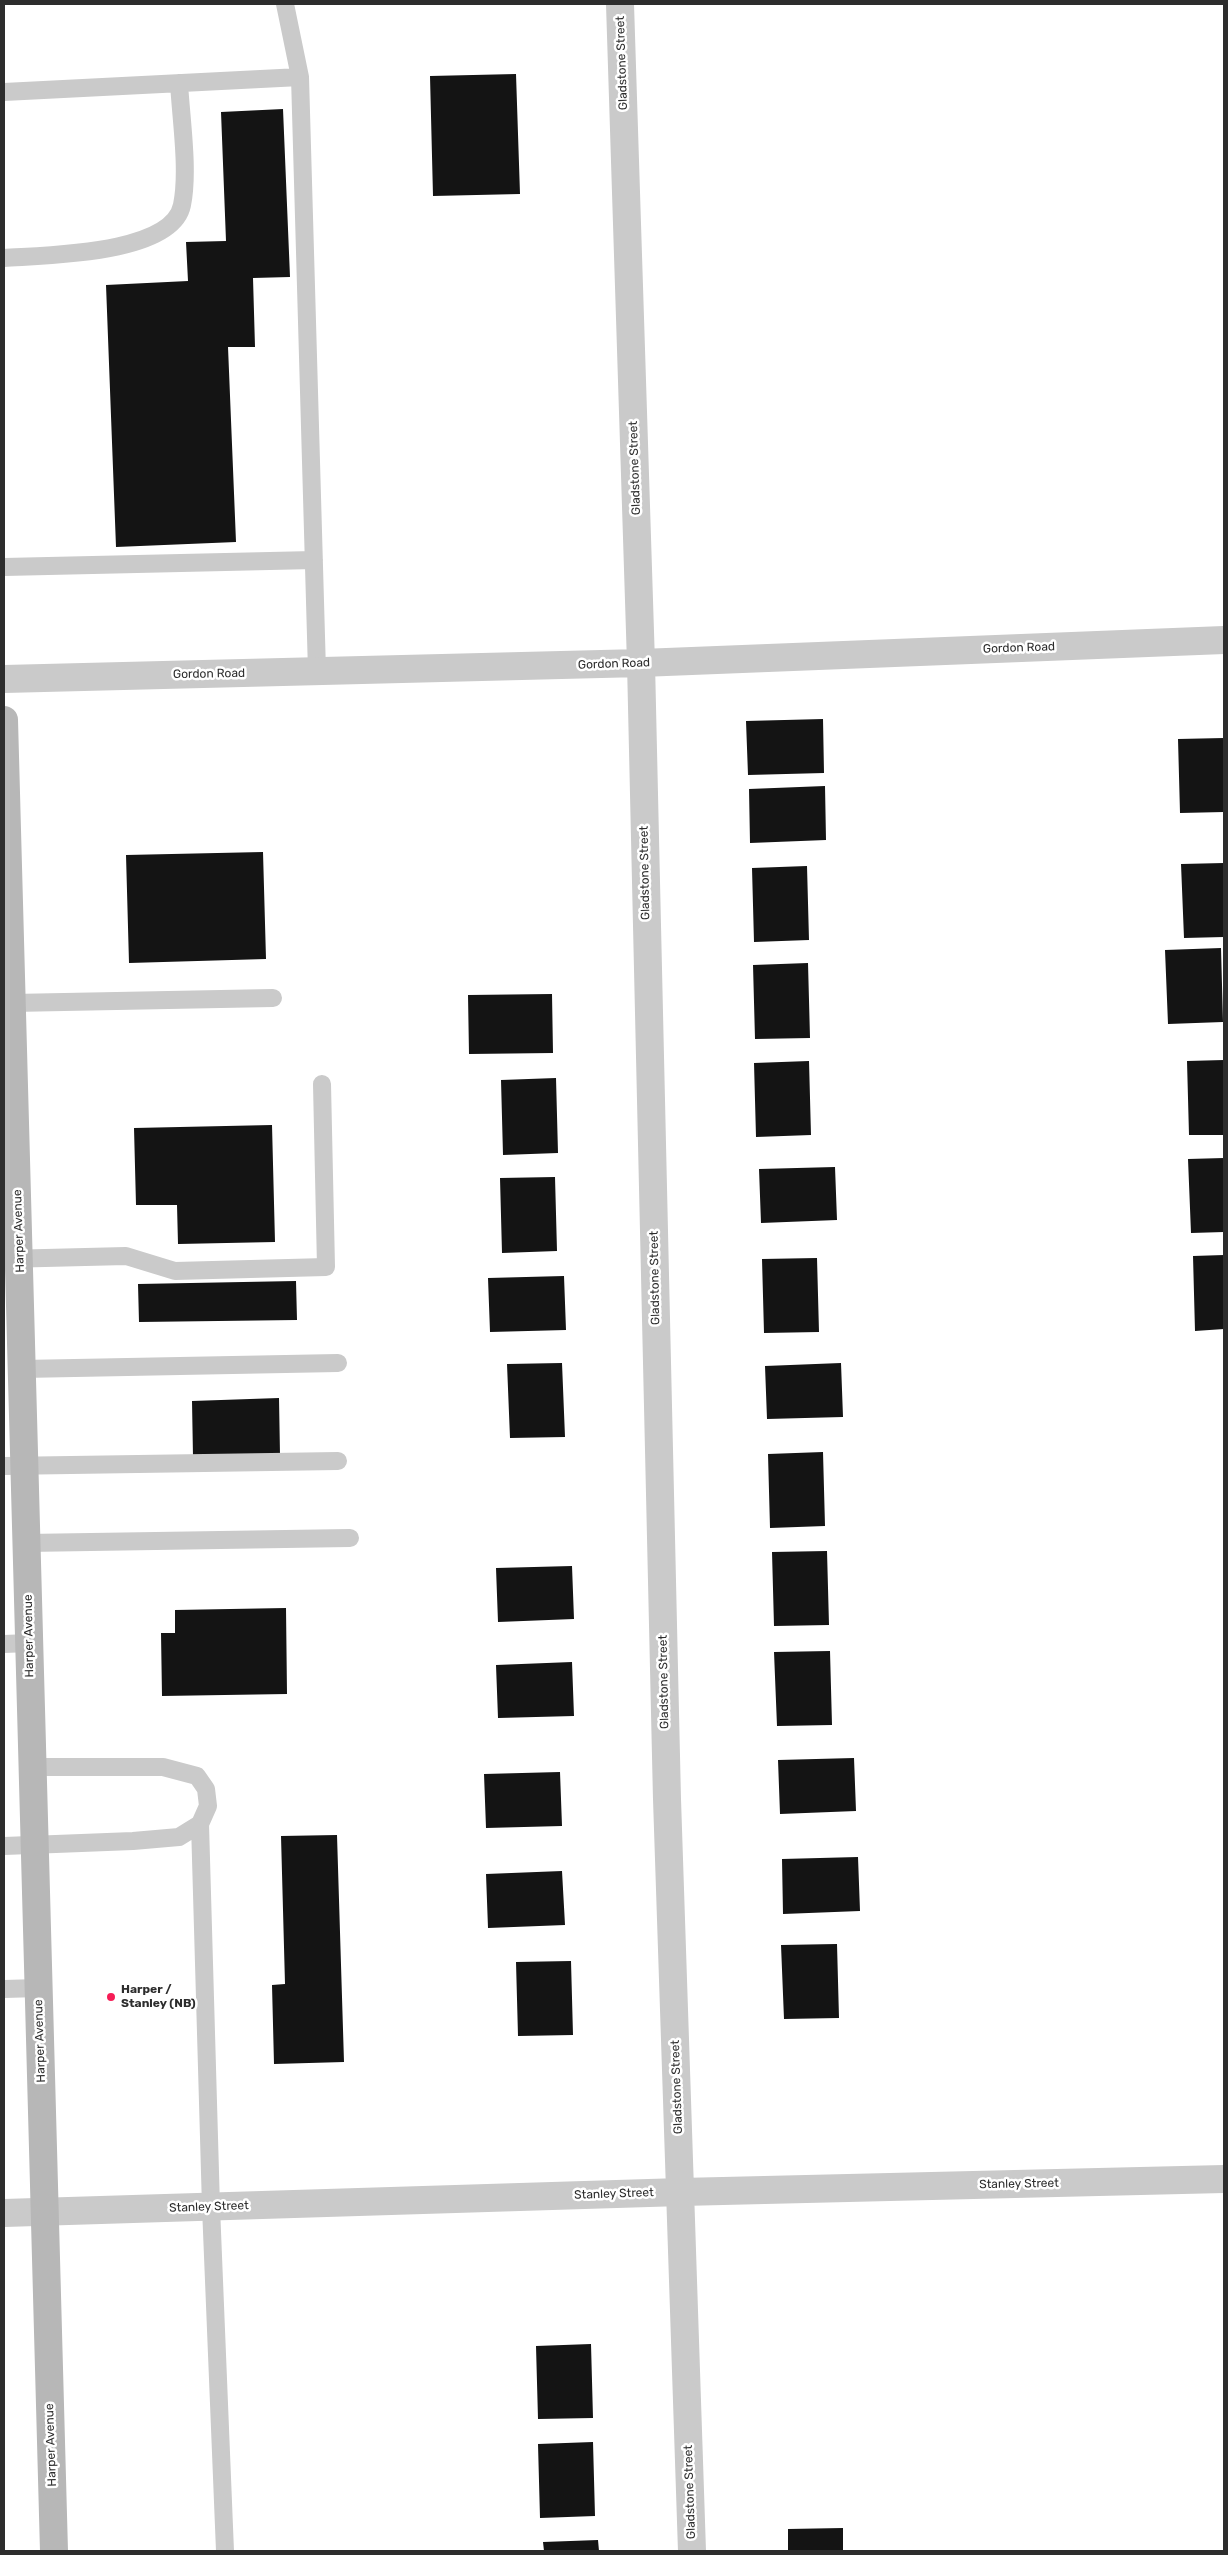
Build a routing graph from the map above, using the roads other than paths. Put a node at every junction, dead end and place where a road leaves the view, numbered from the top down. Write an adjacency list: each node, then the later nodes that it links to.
1 (285, 4): 3 (lane)
2 (620, 4): 10 (street, Gladstone Street)
3 (300, 77): 4 (lane); 7 (lane)
4 (179, 83): 5 (lane); 6 (lane)
5 (4, 92)
6 (4, 258)
7 (314, 560): 8 (lane); 11 (lane)
8 (4, 567)
9 (1224, 640): 10 (street, Gordon Road)
10 (641, 663): 11 (street, Gordon Road); 34 (street, Gladstone Street)
11 (317, 671): 12 (street, Gordon Road)
12 (4, 679)
13 (4, 720): 14 (main road, Harper Avenue)
14 (7, 960): 16 (main road, Harper Avenue)
15 (273, 998): 16 (lane)
16 (12, 1003): 17 (main road, Harper Avenue)
17 (8, 1048): 19 (main road, Harper Avenue)
18 (322, 1084): 19 (lane)
19 (12, 1259): 21 (main road, Harper Avenue)
20 (338, 1363): 21 (lane)
21 (22, 1369): 23 (main road, Harper Avenue)
22 (338, 1461): 23 (lane)
23 (14, 1466): 25 (main road, Harper Avenue)
24 (350, 1538): 25 (lane)
25 (26, 1544): 26 (main road, Harper Avenue)
26 (16, 1644): 27 (main road, Harper Avenue)
27 (32, 1767): 28 (lane); 29 (main road, Harper Avenue)
28 (200, 1824): 29 (lane); 35 (lane)
29 (34, 1845): 30 (lane); 31 (main road, Harper Avenue)
30 (4, 1846)
31 (38, 1988): 32 (lane); 36 (main road, Harper Avenue)
32 (4, 1989)
33 (1224, 2179): 34 (street, Stanley Street)
34 (681, 2192): 35 (street, Stanley Street); 40 (street, Gladstone Street)
35 (211, 2207): 36 (street, Stanley Street); 39 (lane)
36 (44, 2212): 37 (street, Stanley Street); 38 (main road, Harper Avenue)
37 (4, 2213)
38 (54, 2551)
39 (225, 2551)
40 (692, 2551)

